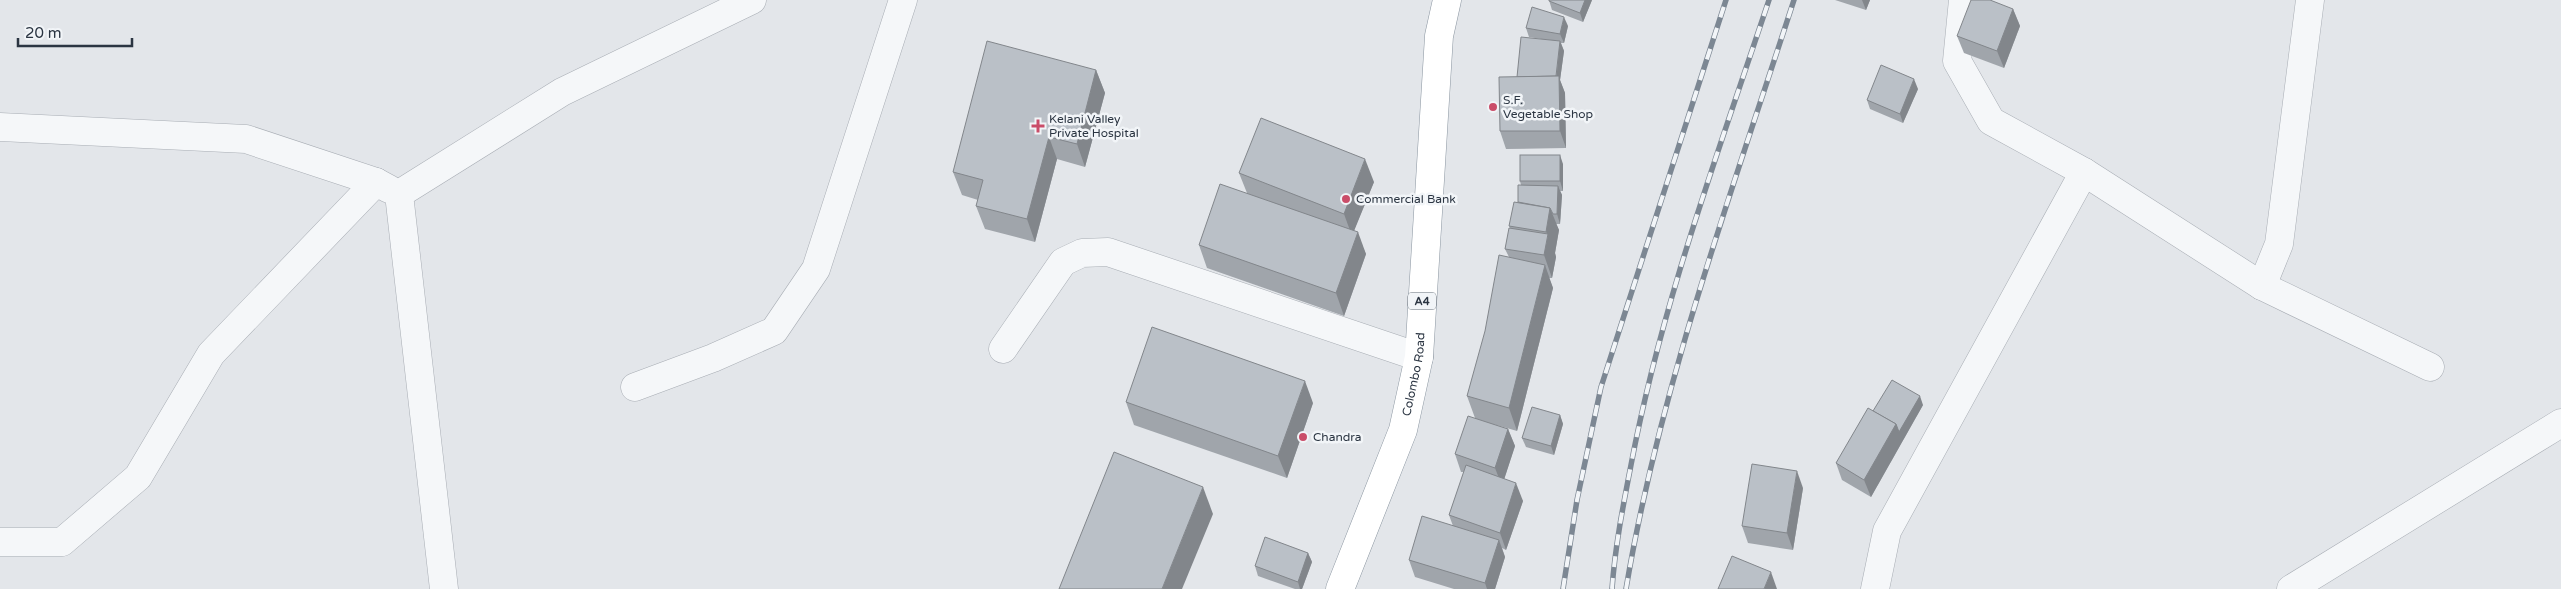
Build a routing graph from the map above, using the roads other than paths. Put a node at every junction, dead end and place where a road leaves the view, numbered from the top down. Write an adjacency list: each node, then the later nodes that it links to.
1 (752, 0): 8 (street)
2 (903, 0): 13 (street)
3 (1447, 0): 11 (highway, Colombo Road / A4)
4 (1963, 0): 7 (street)
5 (2310, 0): 9 (street)
6 (0, 127): 8 (street)
7 (2084, 172): 9 (street); 18 (street)
8 (387, 188): 15 (street); 16 (street)
9 (2262, 286): 12 (street)
10 (1003, 349): 11 (street)
11 (1419, 357): 17 (highway, Colombo Road / A4)
12 (2430, 367)
13 (636, 387)
14 (2561, 423): 19 (street)
15 (0, 542)
16 (444, 589)
17 (1340, 589)
18 (1875, 589)
19 (2291, 589)

